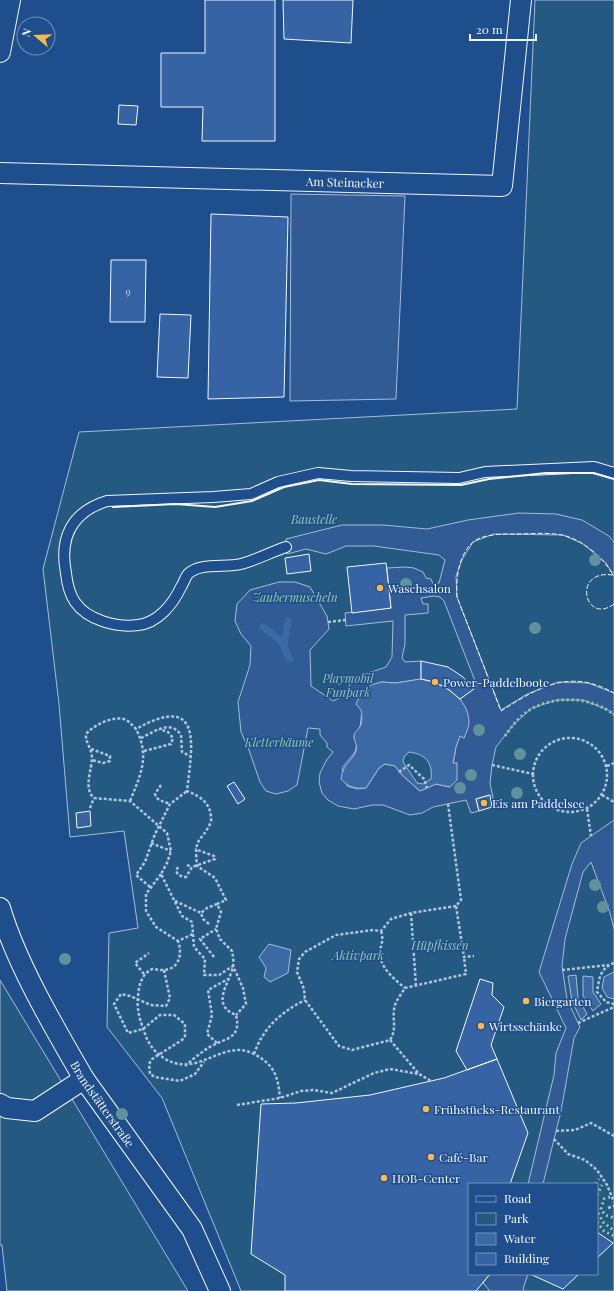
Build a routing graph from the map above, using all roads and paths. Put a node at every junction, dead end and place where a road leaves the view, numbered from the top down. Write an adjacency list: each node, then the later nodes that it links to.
1 (10, 0): 3 (street)
2 (521, 0): 4 (street, Am Steinacker)
3 (0, 52)
4 (0, 173)
5 (614, 473): 6 (lane)
6 (286, 547)
7 (346, 620): 8 (path)
8 (328, 622)
9 (136, 729): 11 (path); 12 (path); 14 (path)
10 (159, 729): 11 (path); 13 (path); 14 (path)
11 (141, 738): 13 (path)
12 (90, 749): 15 (path); 15 (path)
13 (144, 752): 26 (path)
14 (190, 756): 23 (path)
15 (92, 760): 25 (path)
16 (614, 763): 18 (path)
17 (492, 765): 20 (path)
18 (607, 766): 20 (path); 24 (path)
19 (399, 772): 22 (path)
20 (533, 774): 31 (path)
21 (161, 785): 28 (path)
22 (427, 788)
23 (187, 791): 28 (path); 35 (path)
24 (602, 795): 27 (path); 31 (path)
25 (94, 798): 26 (path); 30 (path)
26 (130, 801): 32 (path)
27 (614, 802)
28 (170, 804): 32 (path)
29 (448, 804): 45 (path)
30 (90, 808)
31 (587, 809): 33 (path)
32 (158, 825): 34 (path); 36 (path)
33 (591, 836)
34 (151, 843): 36 (path); 42 (path)
35 (195, 849): 38 (path); 38 (path)
36 (171, 851): 41 (path)
37 (187, 865): 40 (path)
38 (197, 866): 40 (path); 44 (path)
39 (178, 867): 40 (path)
40 (192, 867)
41 (161, 874): 42 (path); 43 (path)
42 (150, 887): 53 (path)
43 (175, 901): 47 (path); 52 (path)
44 (217, 904): 47 (path); 50 (path)
45 (456, 906): 48 (path); 57 (path)
46 (0, 908): 81 (street, Brandstätterstraße)
47 (201, 913): 49 (path)
48 (411, 913): 51 (path); 65 (path)
49 (209, 924)
50 (216, 929): 56 (path); 60 (path)
51 (381, 931): 66 (path); 68 (path)
52 (193, 934): 53 (path); 60 (path)
53 (178, 940): 61 (path)
54 (149, 953): 63 (path)
55 (474, 956): 57 (path)
56 (214, 957)
57 (464, 957): 65 (path)
58 (614, 963): 59 (path)
59 (610, 965): 62 (path); 69 (path)
60 (233, 966): 64 (path); 71 (path)
61 (164, 970): 63 (path); 67 (path)
62 (562, 970)
63 (144, 974): 67 (path)
64 (228, 978): 71 (path); 75 (path)
65 (416, 986): 66 (path)
66 (405, 988): 74 (path)
67 (137, 1000): 73 (path); 73 (path)
68 (306, 1000): 74 (path); 76 (path)
69 (614, 1004)
70 (614, 1007): 72 (path)
71 (236, 1015): 75 (path)
72 (578, 1023)
73 (143, 1029): 77 (path); 77 (path)
74 (390, 1040): 80 (path)
75 (217, 1043): 79 (path)
76 (254, 1054): 78 (path); 83 (path)
77 (159, 1056): 78 (path); 79 (path)
78 (204, 1062): 79 (path)
79 (185, 1066)
80 (419, 1074): 82 (path); 83 (path)
81 (84, 1079): 84 (street); 92 (street, Brandstätterstraße)
82 (431, 1081)
83 (280, 1098): 85 (path)
84 (0, 1104)
85 (236, 1105)
86 (556, 1131): 87 (path)
87 (614, 1136)
88 (554, 1139): 89 (path)
89 (614, 1202)
90 (614, 1206): 91 (path)
91 (608, 1208)
92 (220, 1291)

